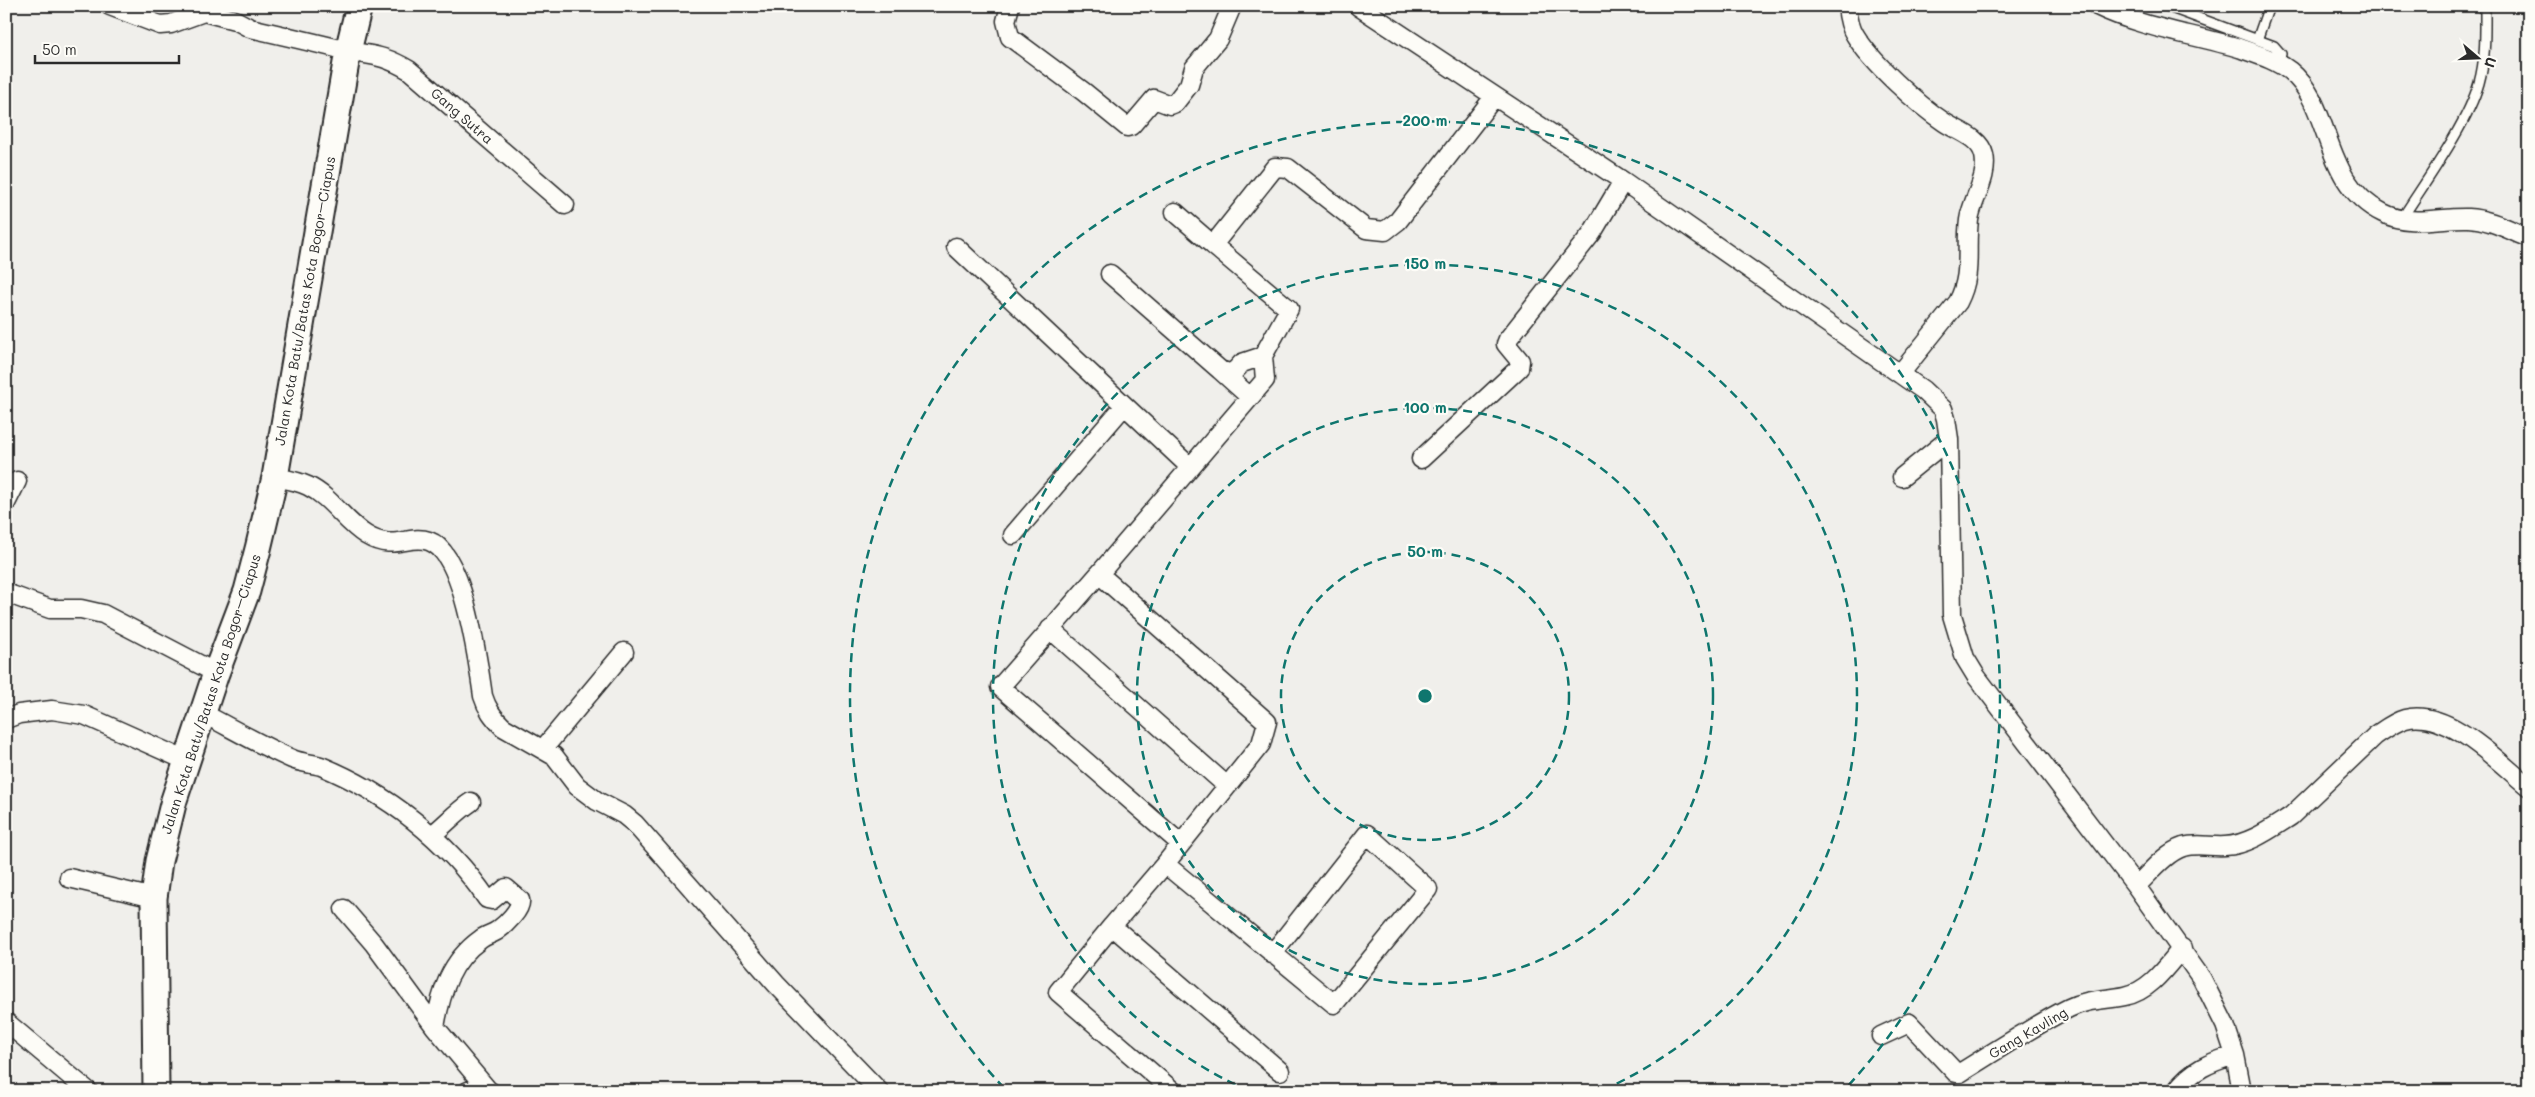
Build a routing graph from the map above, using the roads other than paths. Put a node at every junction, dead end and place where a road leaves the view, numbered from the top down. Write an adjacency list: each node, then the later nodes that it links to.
1 (110, 6): 12 (street, Gang Sutra)
2 (359, 6): 12 (main road, Jalan Kota Batu/Batas Kota Bogor–Ciapus)
3 (1010, 6): 4 (street)
4 (1232, 6)
5 (1358, 6): 14 (street)
6 (1847, 6): 25 (street)
7 (2097, 6): 13 (street)
8 (2166, 6): 11 (lane)
9 (2269, 6): 11 (lane)
10 (2485, 6): 18 (lane)
11 (2257, 40): 13 (lane)
12 (348, 51): 16 (street, Gang Sutra); 31 (main road, Jalan Kota Batu/Batas Kota Bogor–Ciapus)
13 (2278, 63): 18 (street)
14 (1494, 96): 15 (street); 20 (street)
15 (1623, 181): 25 (street); 29 (street)
16 (565, 205)
17 (1175, 212): 20 (street)
18 (2401, 220): 19 (street)
19 (2529, 238)
20 (1213, 244): 23 (street)
21 (956, 247): 27 (street)
22 (1110, 274): 24 (street)
23 (1263, 356): 24 (street); 26 (street)
24 (1220, 370): 26 (street)
25 (1900, 374): 28 (street)
26 (1250, 397): 30 (street)
27 (1124, 406): 30 (street); 35 (street)
28 (1949, 439): 32 (street); 52 (street)
29 (1421, 460)
30 (1190, 468): 36 (street)
31 (275, 477): 40 (main road, Jalan Kota Batu/Batas Kota Bogor–Ciapus); 43 (street)
32 (1902, 477)
33 (18, 481): 34 (street)
34 (6, 502)
35 (1013, 535)
36 (1099, 574): 38 (street); 45 (street)
37 (6, 593): 40 (street)
38 (1050, 629): 45 (street); 49 (street)
39 (624, 652): 43 (street)
40 (216, 672): 41 (main road, Jalan Kota Batu/Batas Kota Bogor–Ciapus)
41 (204, 714): 44 (main road, Jalan Kota Batu/Batas Kota Bogor–Ciapus); 48 (street)
42 (6, 719): 44 (street)
43 (543, 749): 67 (street)
44 (187, 761): 53 (main road, Jalan Kota Batu/Batas Kota Bogor–Ciapus)
45 (1227, 786): 49 (street)
46 (2529, 787): 52 (street)
47 (471, 802): 48 (street)
48 (432, 835): 59 (street)
49 (1181, 844): 50 (street)
50 (1165, 864): 55 (street); 57 (street)
51 (69, 878): 53 (street)
52 (2136, 886): 56 (street)
53 (154, 898): 65 (main road, Jalan Kota Batu/Batas Kota Bogor–Ciapus)
54 (344, 909): 59 (street)
55 (1112, 926): 62 (street); 68 (street)
56 (2182, 948): 60 (street, Gang Kavling); 61 (street)
57 (1272, 954): 57 (street)
58 (6, 1022): 64 (street)
59 (435, 1027): 63 (street)
60 (1881, 1036)
61 (2235, 1055): 69 (street); 70 (street)
62 (1280, 1071)
63 (489, 1090): 66 (street)
64 (88, 1091)
65 (156, 1091)
66 (468, 1091)
67 (879, 1091)
68 (1174, 1091)
69 (2176, 1091)
70 (2242, 1091)

